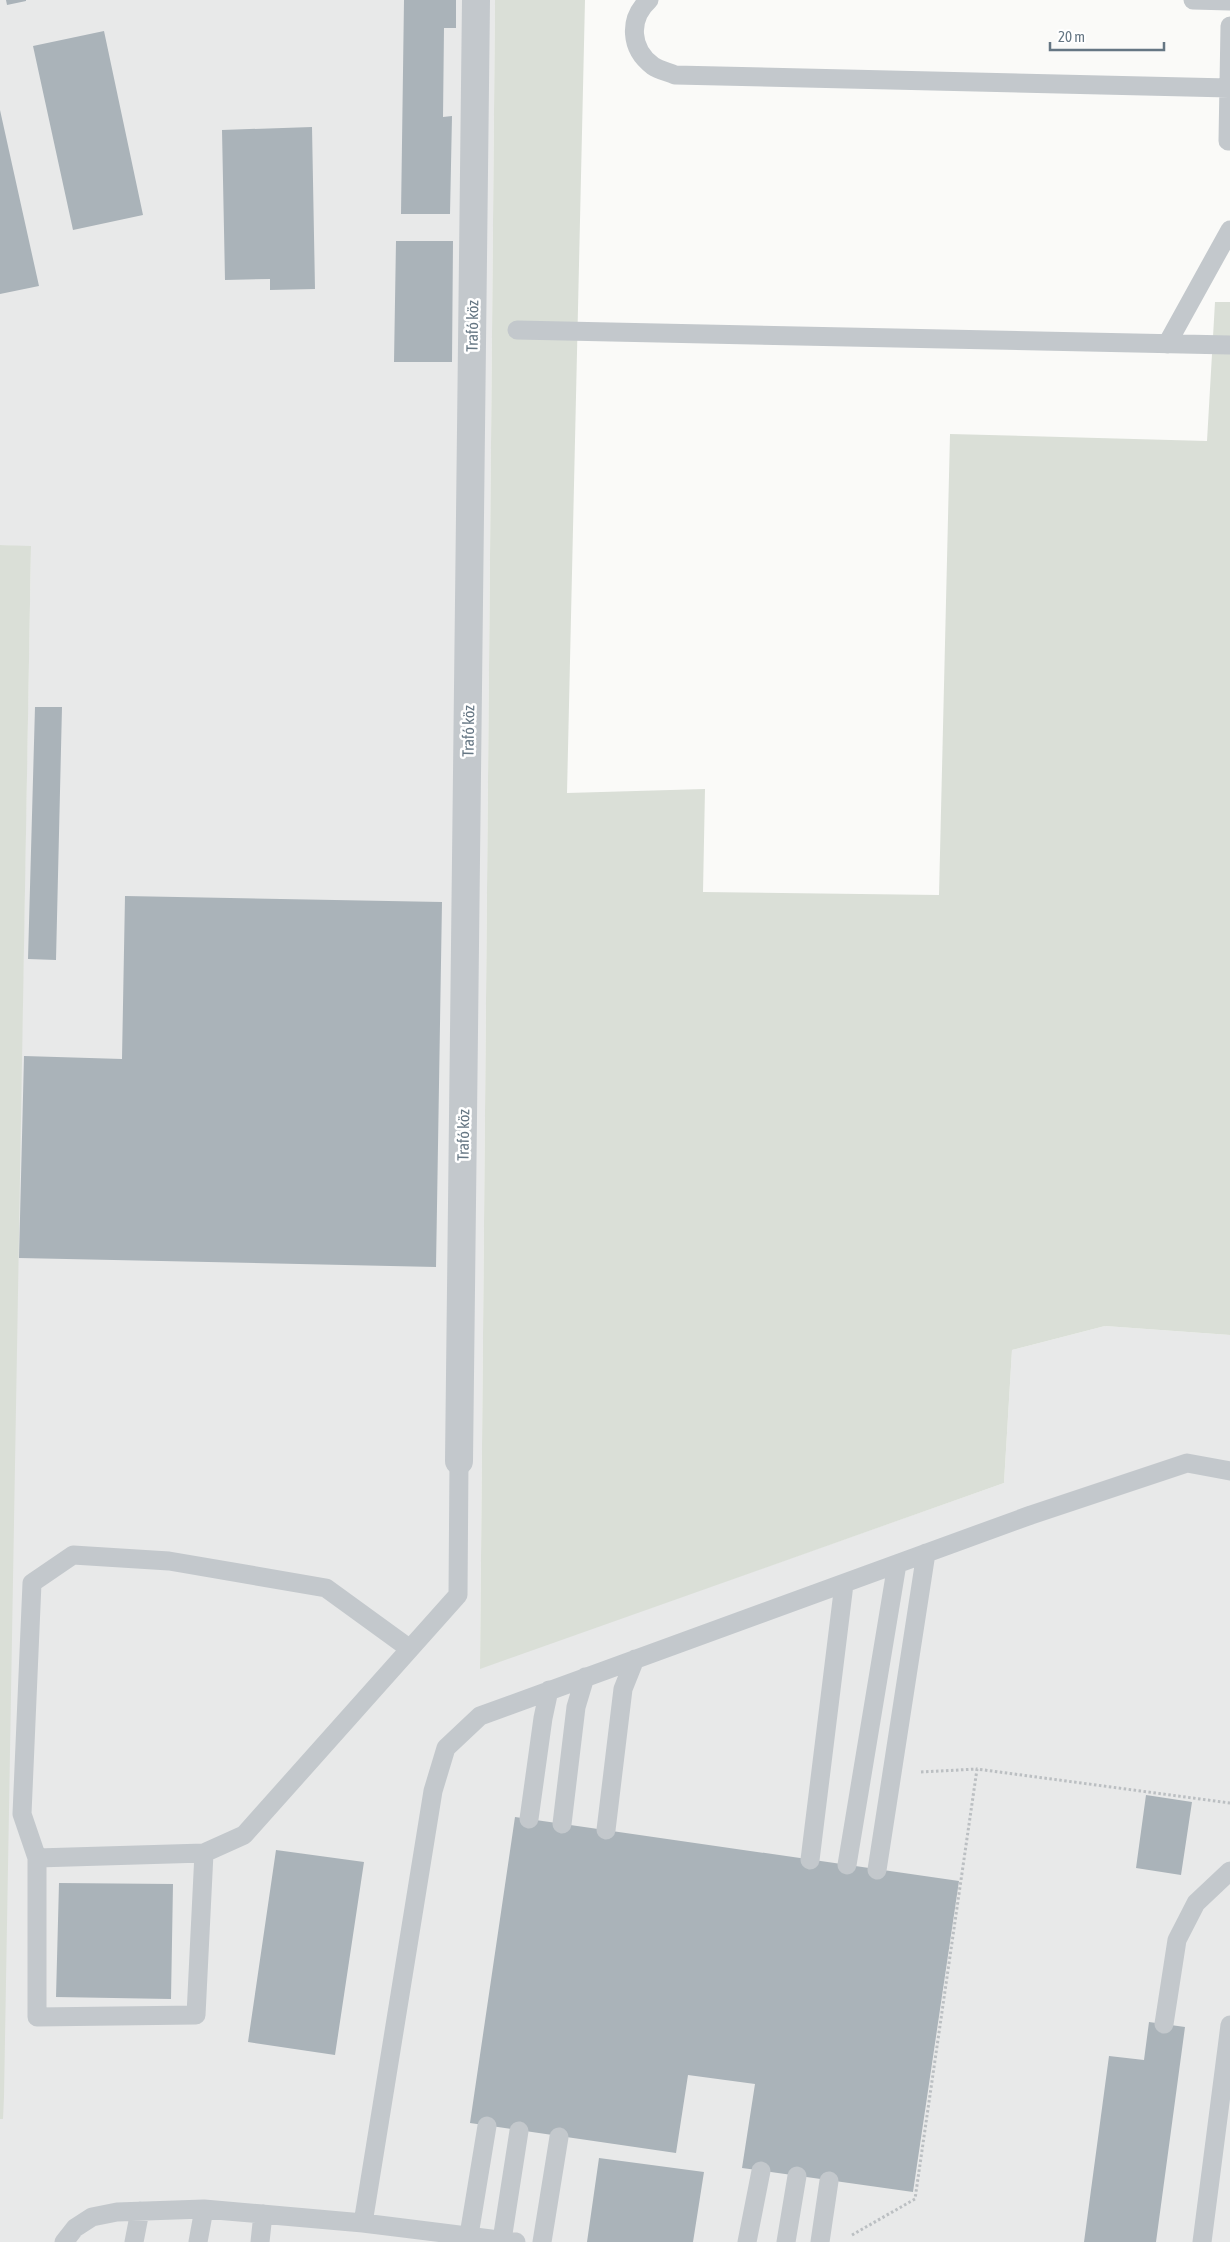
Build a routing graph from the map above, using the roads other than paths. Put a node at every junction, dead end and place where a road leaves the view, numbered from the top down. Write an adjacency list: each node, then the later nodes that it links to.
1 (476, 0): 12 (street, Trafó köz)
2 (649, 0): 6 (lane)
3 (1193, 0): 4 (lane)
4 (1230, 1)
5 (1230, 26): 6 (lane)
6 (1229, 88): 7 (lane)
7 (1230, 141)
8 (1230, 230): 10 (lane)
9 (517, 330): 10 (lane)
10 (1167, 344): 11 (lane)
11 (1230, 345)
12 (459, 1461): 17 (lane)
13 (1230, 1471): 14 (lane)
14 (926, 1553): 15 (lane); 28 (lane)
15 (897, 1564): 16 (lane); 27 (lane)
16 (844, 1584): 18 (lane); 26 (lane)
17 (410, 1649): 24 (lane); 25 (lane)
18 (636, 1659): 19 (lane); 23 (lane)
19 (586, 1677): 20 (lane); 22 (lane)
20 (550, 1690): 21 (lane); 41 (lane)
21 (529, 1819)
22 (562, 1824)
23 (606, 1830)
24 (204, 1853): 25 (lane); 25 (lane)
25 (37, 1858)
26 (810, 1860)
27 (847, 1865)
28 (877, 1870)
29 (1230, 1871): 30 (lane)
30 (1164, 2024)
31 (1230, 2025): 52 (lane)
32 (487, 2126): 42 (lane)
33 (519, 2131): 43 (lane)
34 (559, 2137): 48 (lane)
35 (761, 2171): 49 (lane)
36 (797, 2176): 50 (lane)
37 (829, 2181): 51 (lane)
38 (204, 2209): 39 (lane); 40 (lane); 46 (lane)
39 (140, 2211): 44 (lane); 45 (lane)
40 (263, 2214): 41 (lane); 47 (lane)
41 (363, 2224): 42 (lane)
42 (469, 2235): 43 (lane)
43 (509, 2241)
44 (64, 2242)
45 (134, 2242)
46 (198, 2242)
47 (260, 2242)
48 (542, 2242)
49 (747, 2242)
50 (786, 2242)
51 (820, 2242)
52 (1202, 2242)

